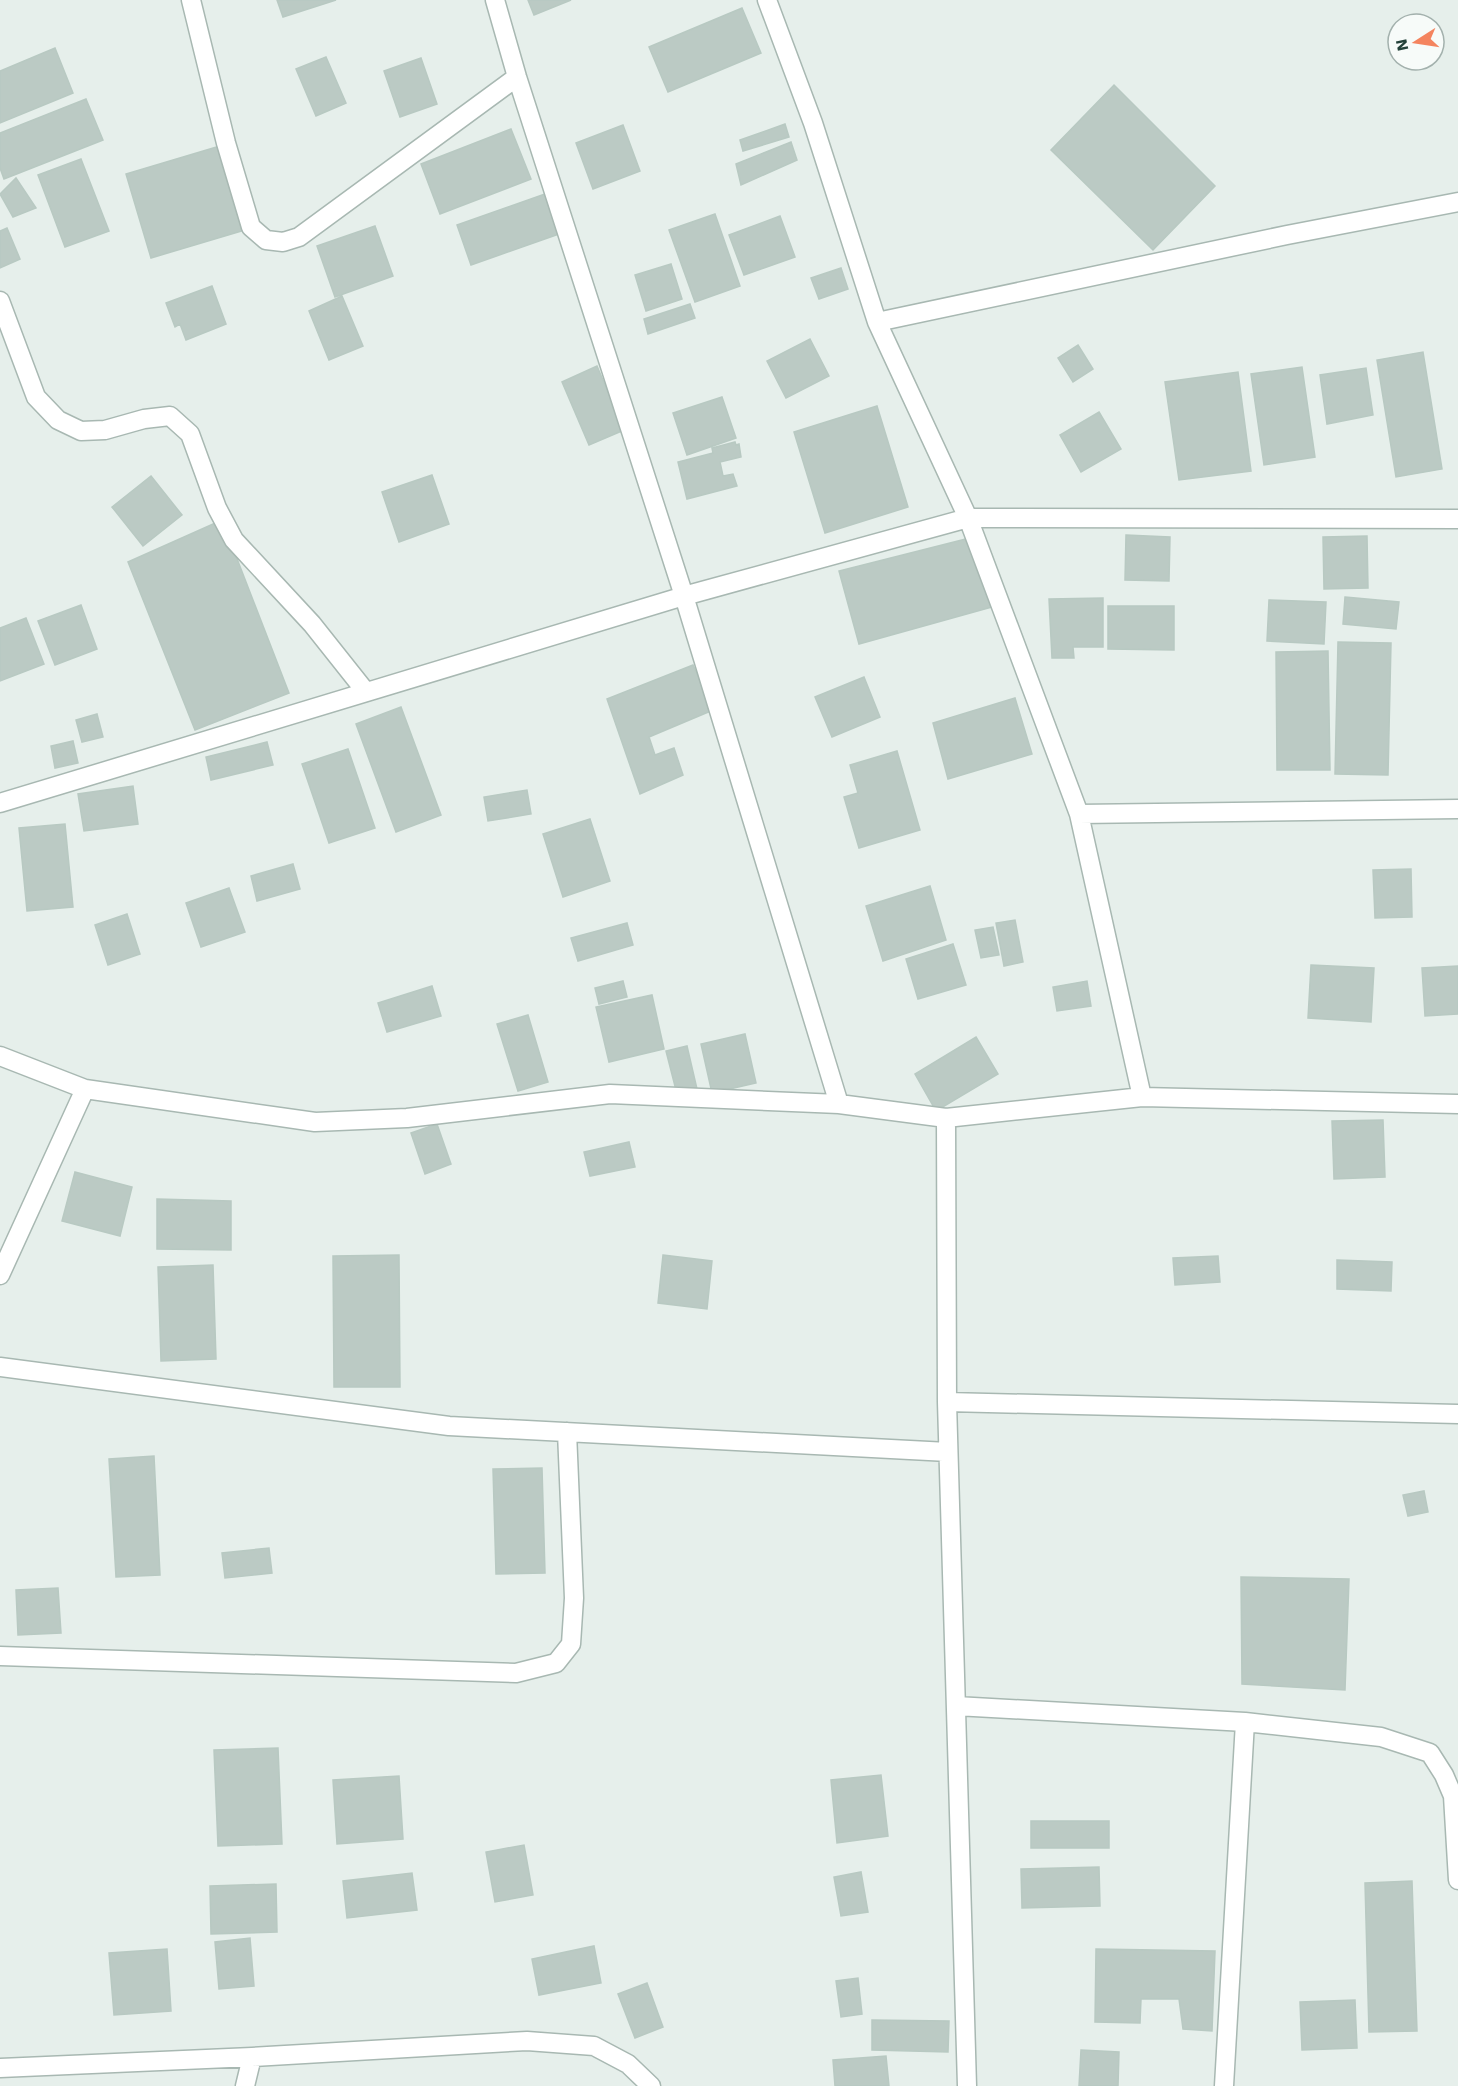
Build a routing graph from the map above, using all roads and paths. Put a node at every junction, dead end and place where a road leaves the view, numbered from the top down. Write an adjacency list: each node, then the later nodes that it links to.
1 (191, 0): 4 (street)
2 (495, 0): 4 (street)
3 (767, 0): 7 (street)
4 (517, 77): 10 (street)
5 (1458, 202): 7 (street)
6 (0, 301): 11 (street)
7 (877, 322): 8 (street)
8 (968, 518): 9 (street); 10 (street); 14 (street)
9 (1458, 519)
10 (684, 596): 11 (street); 18 (street)
11 (366, 692): 12 (street)
12 (0, 803)
13 (1458, 809): 14 (street)
14 (1079, 814): 17 (street)
15 (0, 1056): 16 (street)
16 (85, 1089): 18 (street); 21 (street)
17 (1142, 1097): 19 (street); 20 (street)
18 (839, 1104): 20 (street)
19 (1458, 1104)
20 (946, 1118): 23 (street)
21 (0, 1275)
22 (0, 1367): 25 (street)
23 (946, 1402): 24 (street); 26 (street)
24 (1458, 1414)
25 (567, 1432): 26 (street); 27 (street)
26 (948, 1452): 28 (street)
27 (0, 1656)
28 (956, 1706): 29 (street); 35 (street)
29 (1245, 1722): 30 (street); 36 (street)
30 (1458, 1880)
31 (252, 2057): 32 (street); 33 (street); 34 (street)
32 (0, 2068)
33 (244, 2086)
34 (651, 2086)
35 (967, 2086)
36 (1224, 2086)

